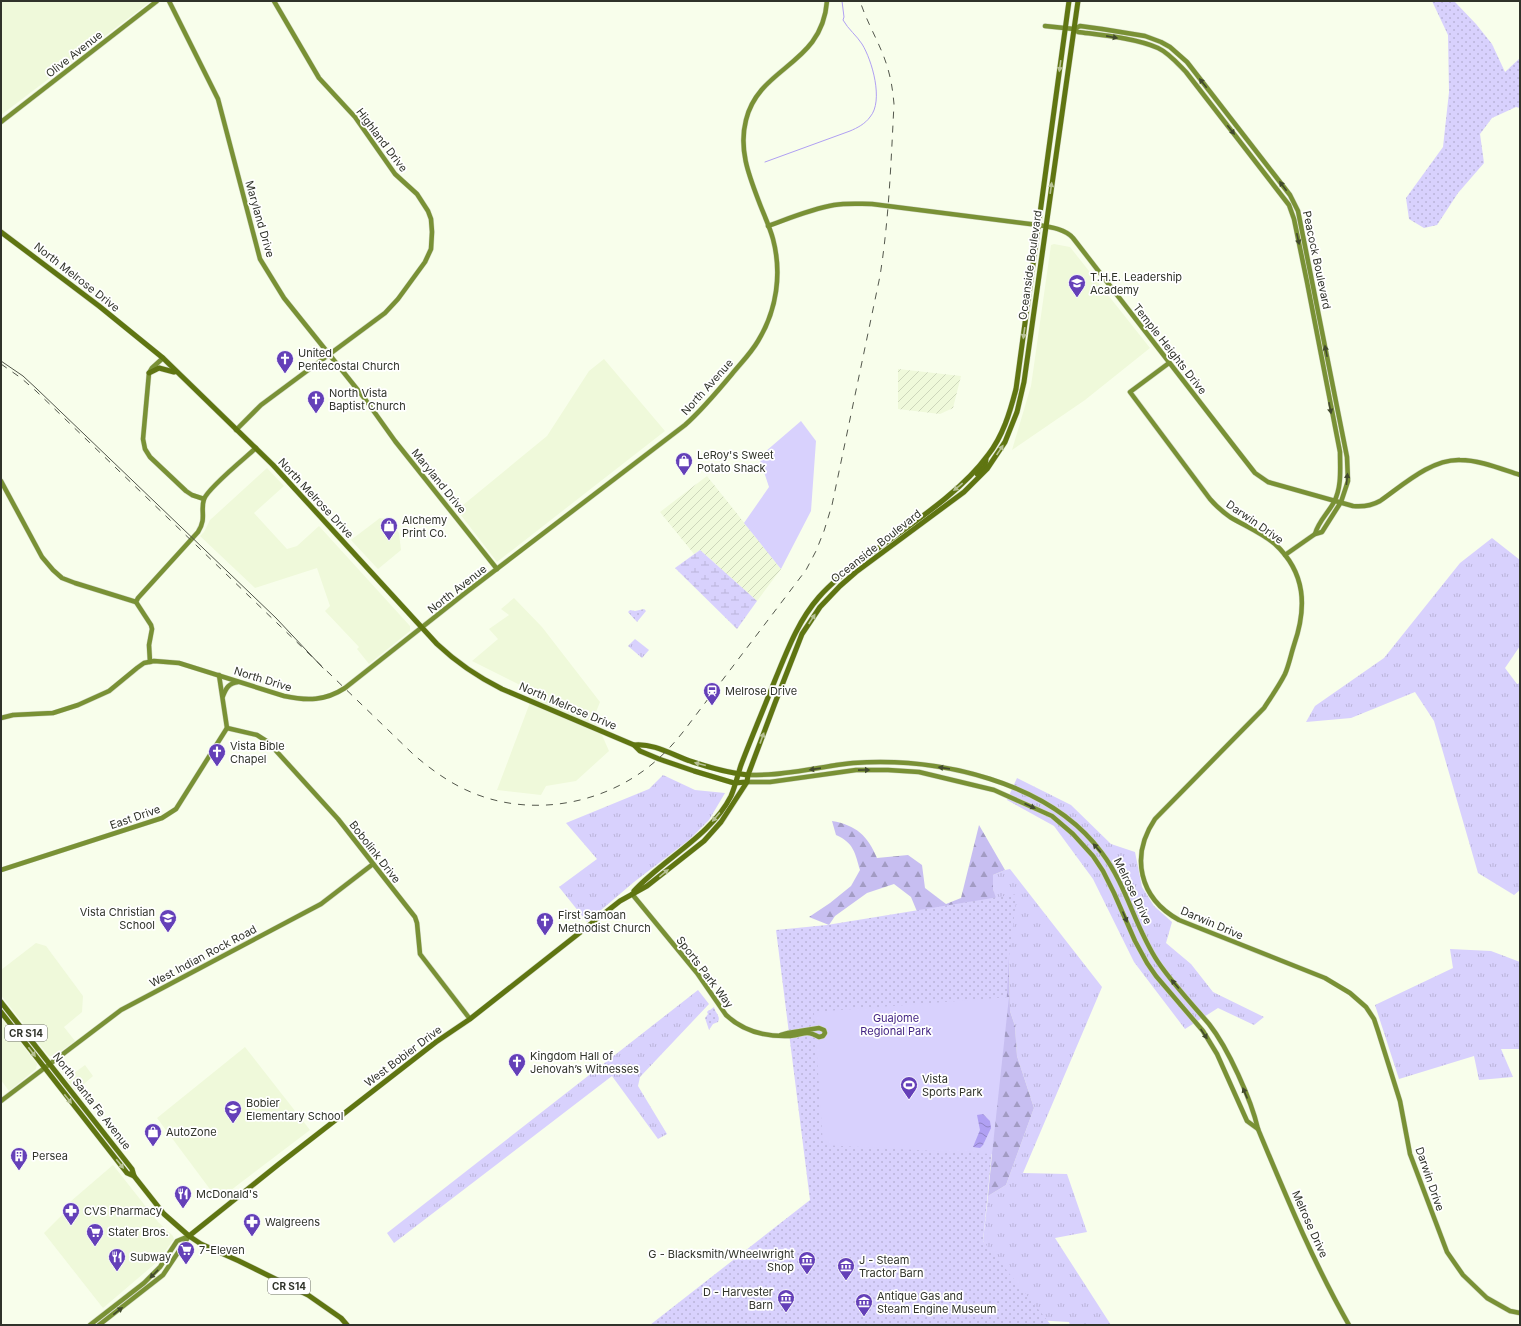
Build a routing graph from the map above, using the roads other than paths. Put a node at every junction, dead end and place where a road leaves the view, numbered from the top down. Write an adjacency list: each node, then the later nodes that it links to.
1 (157, 1): 10 (street, Olive Avenue)
2 (169, 1): 15 (street, Maryland Drive)
3 (274, 1): 15 (street, Highland Drive)
4 (827, 1): 11 (street, North Avenue)
5 (1069, 1): 8 (main road, Oceanside Boulevard)
6 (1078, 1): 9 (main road, Oceanside Boulevard)
7 (1045, 26): 8 (street, Peacock Boulevard)
8 (1065, 28): 9 (street, Peacock Boulevard); 12 (main road, Oceanside Boulevard, one-way to 12)
9 (1074, 29): 13 (main road, Oceanside Boulevard, one-way to 9); 27 (street, Peacock Boulevard, one-way to 27); 28 (street, Peacock Boulevard, one-way to 9)
10 (1, 122)
11 (768, 226): 12 (street, Temple Heights Drive); 31 (street, North Avenue)
12 (1038, 226): 13 (street, Temple Heights Drive); 22 (main road, Oceanside Boulevard, one-way to 22)
13 (1046, 227): 17 (street, Temple Heights Drive); 25 (main road, Oceanside Boulevard, one-way to 13)
14 (1, 232): 16 (main road, North Melrose Drive)
15 (329, 353): 20 (street, Highland Drive); 31 (street, Maryland Drive)
16 (163, 358): 18 (street); 19 (main road, North Melrose Drive)
17 (1169, 363): 27 (street, Temple Heights Drive); 30 (street, Darwin Drive)
18 (149, 373): 19 (main road); 26 (street)
19 (177, 373): 20 (main road, North Melrose Drive)
20 (236, 430): 21 (main road, North Melrose Drive)
21 (256, 448): 26 (street); 33 (main road, North Melrose Drive)
22 (986, 458): 25 (main road); 35 (main road, Oceanside Boulevard, one-way to 35)
23 (1520, 475): 28 (street, Temple Heights Drive)
24 (1, 482): 32 (street)
25 (973, 484): 40 (main road, Oceanside Boulevard, one-way to 25)
26 (204, 499): 32 (street)
27 (1335, 500): 28 (street, Temple Heights Drive); 29 (street, Peacock Boulevard)
28 (1341, 502): 29 (street, Peacock Boulevard)
29 (1315, 534): 30 (street, Peacock Boulevard)
30 (1285, 555): 65 (street, Darwin Drive)
31 (497, 569): 33 (street, North Avenue)
32 (136, 602): 34 (street)
33 (421, 628): 36 (street, North Avenue); 43 (main road, North Melrose Drive)
34 (150, 662): 37 (street, North Drive); 41 (street)
35 (780, 667): 40 (main road); 44 (main road, Oceanside Boulevard)
36 (365, 672): 38 (street, North Drive)
37 (219, 675): 38 (street, North Drive); 39 (street)
38 (240, 682): 39 (street)
39 (222, 698): 42 (street)
40 (775, 703): 45 (main road, Oceanside Boulevard, one-way to 40)
41 (1, 718)
42 (227, 728): 48 (street, Bobolink Drive); 49 (street, East Drive)
43 (634, 745): 44 (main road, North Melrose Drive, one-way to 43); 47 (main road, North Melrose Drive)
44 (738, 774): 45 (main road, Melrose Drive); 47 (main road, Oceanside Boulevard)
45 (748, 775): 46 (main road, Oceanside Boulevard); 60 (street, Melrose Drive, one-way to 45)
46 (747, 782): 47 (main road, Melrose Drive); 50 (main road, Oceanside Boulevard, one-way to 46); 60 (street, Melrose Drive, one-way to 60)
47 (734, 783): 50 (main road, Oceanside Boulevard, one-way to 50)
48 (373, 864): 53 (street, Bobolink Drive); 55 (street, West Indian Rock Road)
49 (1, 870)
50 (632, 894): 53 (main road, West Bobier Drive); 54 (street, Sports Park Way)
51 (1, 1002): 55 (main road, North Santa Fe Avenue / CR S14)
52 (1, 1012): 56 (main road, North Santa Fe Avenue / CR S14, one-way to 56)
53 (470, 1020): 64 (main road, West Bobier Drive)
54 (781, 1035): 54 (street, Sports Park Way)
55 (50, 1064): 56 (street, West Indian Rock Road); 59 (main road, North Santa Fe Avenue / CR S14)
56 (44, 1068): 57 (street, West Indian Rock Road); 58 (main road, North Santa Fe Avenue / CR S14, one-way to 58)
57 (1, 1101)
58 (78, 1111): 59 (main road); 62 (main road, North Santa Fe Avenue / CR S14)
59 (94, 1121): 61 (main road, North Santa Fe Avenue / CR S14)
60 (1258, 1129): 70 (street, Melrose Drive)
61 (113, 1144): 62 (main road); 63 (main road, North Santa Fe Avenue / CR S14)
62 (108, 1148): 63 (main road, North Santa Fe Avenue / CR S14, one-way to 63)
63 (134, 1176): 64 (main road, North Santa Fe Avenue / CR S14)
64 (189, 1236): 66 (street, one-way to 66); 68 (street, one-way to 64); 69 (main road, North Santa Fe Avenue / CR S14)
65 (1520, 1313)
66 (98, 1319): 67 (street); 68 (street)
67 (90, 1325)
68 (101, 1325)
69 (347, 1325)
70 (1349, 1325)

